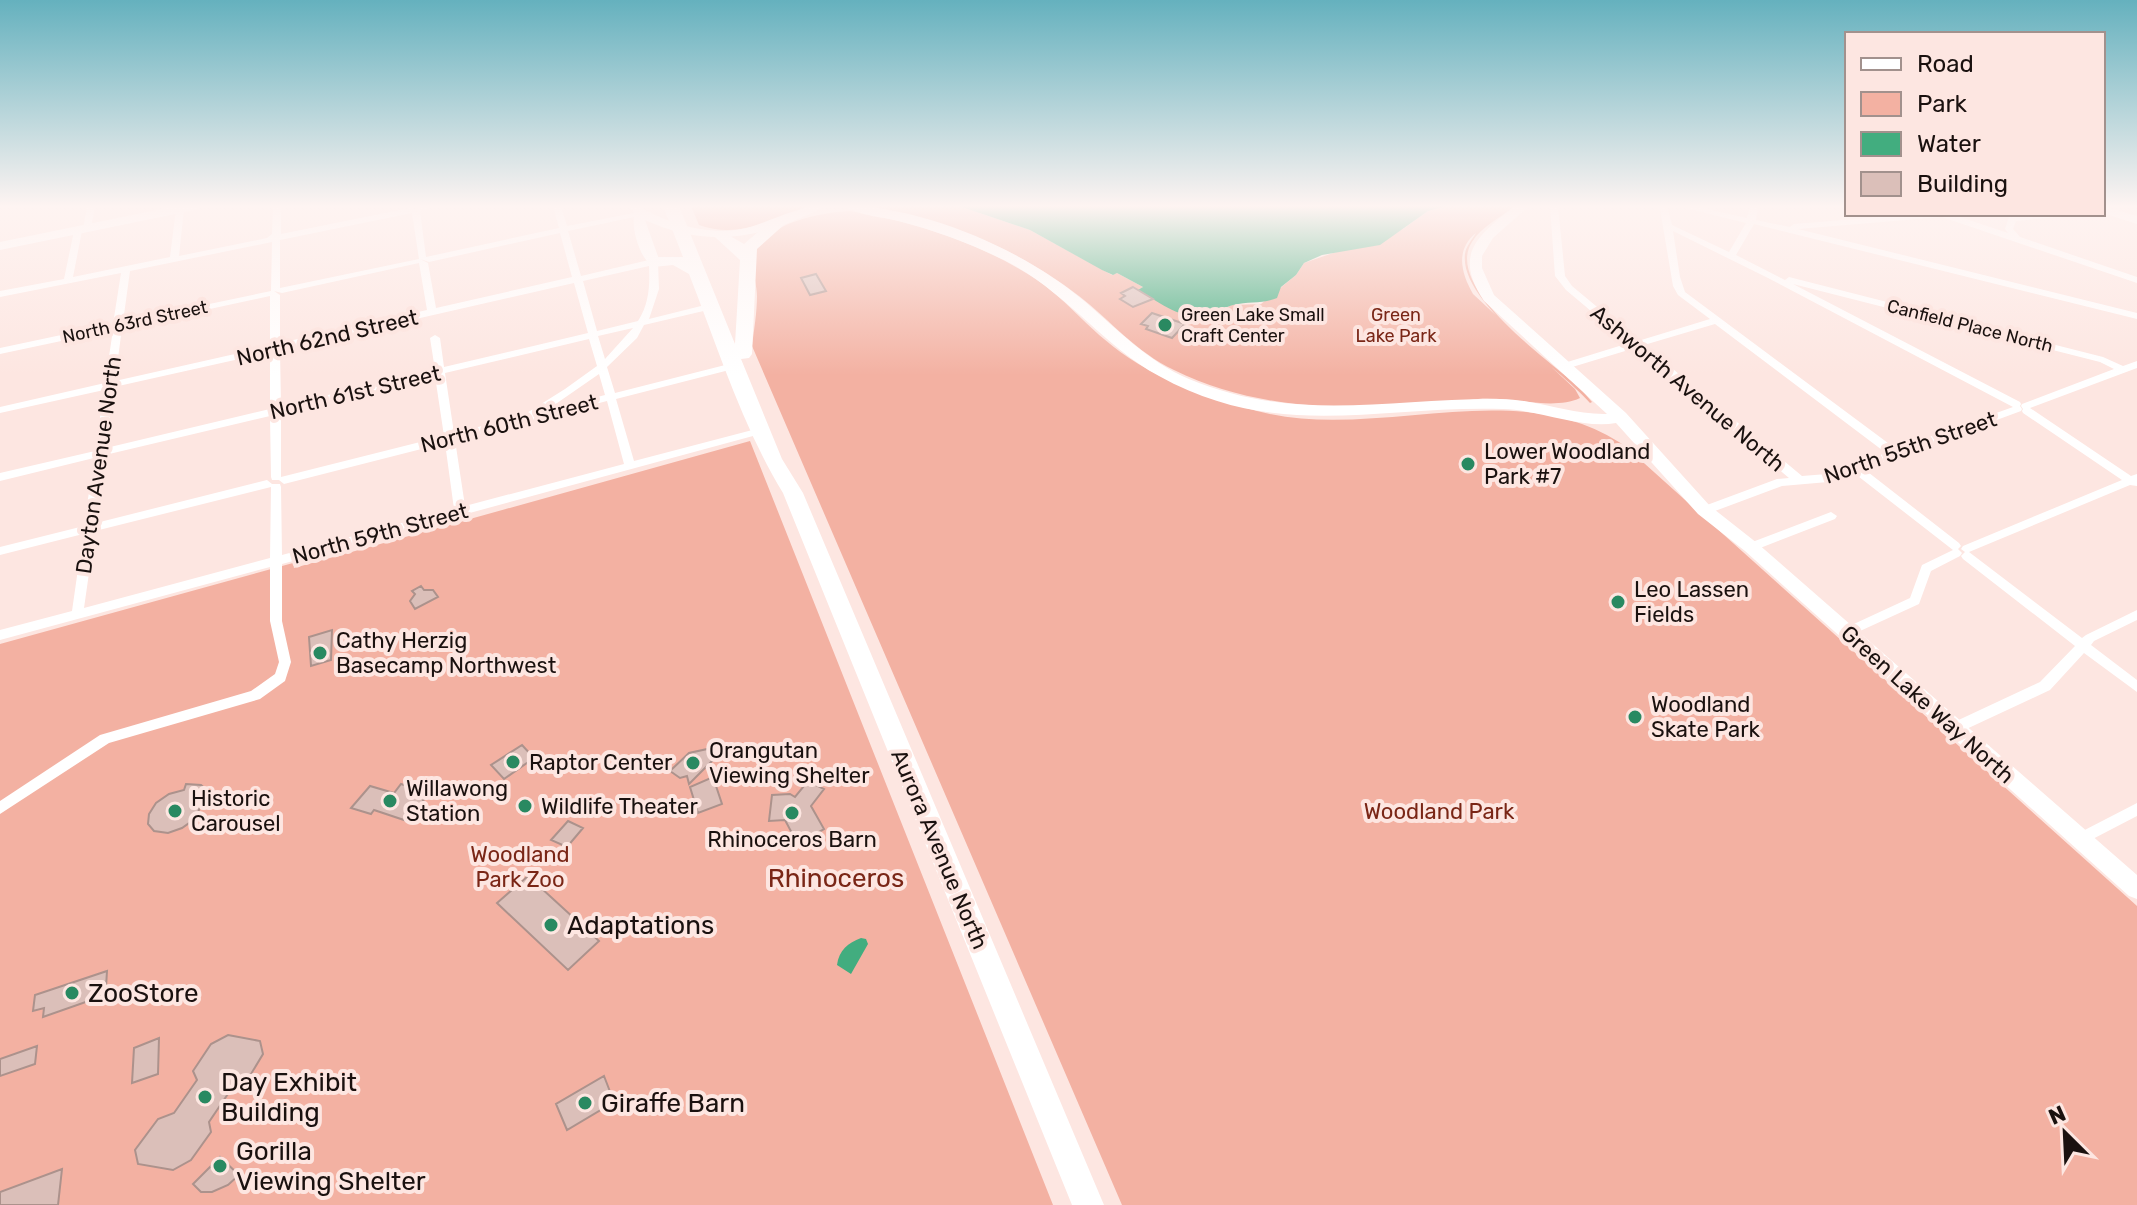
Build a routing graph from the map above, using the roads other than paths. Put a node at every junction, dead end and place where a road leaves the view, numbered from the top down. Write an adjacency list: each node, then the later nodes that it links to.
1 (73, 262): 23 (street)
2 (158, 262): 20 (street)
3 (276, 262): 26 (street)
4 (412, 262): 26 (street, North 63rd Street)
5 (423, 262): 29 (street)
6 (572, 262): 24 (street)
7 (652, 262): 24 (street, North 62nd Street)
8 (653, 262): 32 (street)
9 (679, 262): 21 (highway)
10 (693, 262): 21 (highway, Aurora Avenue North)
11 (698, 262): 39 (highway, Aurora Avenue North)
12 (747, 262): 39 (highway)
13 (1015, 262): 50 (main road)
14 (1474, 262): 41 (main road, Green Lake Way North)
15 (1559, 262): 36 (street, Ashworth Avenue North)
16 (1675, 262): 31 (street)
17 (1743, 262): 22 (street)
18 (1921, 262): 30 (street)
19 (2084, 262): 25 (street)
20 (126, 269): 23 (street); 33 (street, Dayton Avenue North)
21 (694, 270): 28 (highway, Aurora Avenue North)
22 (1771, 276): 43 (street, Canfield Place North); 47 (street)
23 (68, 280): 27 (street)
24 (577, 280): 29 (street, North 62nd Street); 34 (street)
25 (2137, 280)
26 (275, 291): 33 (street, North 63rd Street); 37 (street)
27 (0, 294)
28 (709, 307): 32 (street, North 61st Street); 39 (highway, Aurora Avenue North)
29 (432, 313): 37 (street, North 62nd Street)
30 (2137, 316)
31 (1717, 320): 36 (street); 54 (street)
32 (641, 324): 34 (street, North 61st Street); 42 (street)
33 (118, 325): 38 (street, North 63rd Street); 45 (street, Dayton Avenue North)
34 (593, 335): 42 (street); 44 (street, North 61st Street)
35 (435, 338): 44 (street)
36 (1635, 345): 41 (street); 59 (street, Ashworth Avenue North)
37 (276, 348): 45 (street, North 62nd Street); 49 (street)
38 (0, 351)
39 (738, 360): 46 (street, North 60th Street); 52 (highway, Aurora Avenue North); 62 (highway, Aurora Avenue North)
40 (2137, 364): 43 (street, North 55th Street)
41 (1565, 366): 50 (main road, Green Lake Way North)
42 (602, 369): 46 (street); 51 (street)
43 (2122, 369): 47 (street, North 55th Street)
44 (440, 372): 49 (street, North 61st Street); 53 (street)
45 (109, 386): 48 (street, North 62nd Street); 55 (street, Dayton Avenue North)
46 (610, 397): 51 (street, North 60th Street); 56 (street)
47 (2021, 407): 54 (street, North 55th Street); 60 (street)
48 (0, 410)
49 (276, 411): 55 (street, North 61st Street); 61 (street)
50 (1620, 417): 64 (main road, Green Lake Way North)
51 (525, 419): 53 (street, North 60th Street)
52 (760, 431): 56 (street, North 59th Street); 62 (highway, Aurora Avenue North)
53 (449, 438): 61 (street, North 60th Street); 63 (street)
54 (1894, 453): 57 (street, North 55th Street)
55 (100, 454): 58 (street, North 61st Street); 66 (street, Dayton Avenue North)
56 (630, 466): 63 (street, North 59th Street)
57 (1855, 468): 59 (street, North 55th Street); 69 (street)
58 (0, 477)
59 (1799, 480): 64 (street, North 55th Street)
60 (2135, 481): 69 (street)
61 (276, 482): 66 (street, North 60th Street); 70 (street)
62 (793, 493): 82 (highway, Aurora Avenue North)
63 (460, 512): 70 (street, North 59th Street)
64 (1715, 514): 67 (main road, Green Lake Way North)
65 (1831, 516): 67 (street)
66 (88, 530): 68 (street, North 60th Street); 71 (street, Dayton Avenue North)
67 (1751, 547): 73 (main road, Green Lake Way North)
68 (0, 551)
69 (1961, 551): 73 (street); 75 (street)
70 (275, 561): 71 (street, North 59th Street); 78 (street)
71 (77, 615): 74 (street, North 59th Street)
72 (2137, 615): 75 (street)
73 (1847, 632): 77 (main road, Green Lake Way North)
74 (0, 635)
75 (2083, 645): 76 (street); 77 (street)
76 (2137, 687)
77 (1955, 728): 80 (main road, Green Lake Way North)
78 (0, 808)
79 (2137, 809): 80 (street)
80 (2080, 839): 81 (main road, Green Lake Way North)
81 (2137, 889)
82 (1088, 1205)

